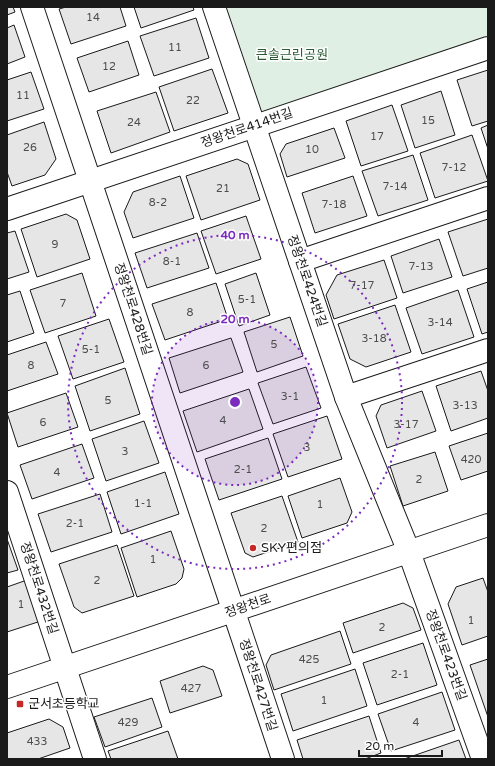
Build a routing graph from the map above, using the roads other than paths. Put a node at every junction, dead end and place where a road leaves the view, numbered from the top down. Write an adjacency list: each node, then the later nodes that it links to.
1 (32, 7): 5 (street, 정왕천로428번길)
2 (214, 7): 4 (street, 정왕천로424번길)
3 (488, 48): 4 (street, 정왕천로414번길)
4 (254, 126): 5 (street, 정왕천로414번길); 8 (street, 정왕천로424번길)
5 (90, 181): 7 (street, 정왕천로414번길); 14 (street, 정왕천로428번길)
6 (488, 198): 8 (street)
7 (7, 209)
8 (300, 261): 10 (street, 정왕천로424번길)
9 (488, 350): 10 (street)
10 (346, 397): 13 (street, 정왕천로424번길)
11 (9, 503): 15 (street, 정왕천로432번길)
12 (488, 525): 13 (street, 정왕천로)
13 (409, 552): 14 (street, 정왕천로); 17 (street, 정왕천로423번길)
14 (233, 611): 15 (street, 정왕천로); 19 (street, 정왕천로427번길)
15 (65, 667): 16 (street, 정왕천로); 18 (street, 정왕천로432번길)
16 (7, 686)
17 (485, 757)
18 (95, 759)
19 (283, 759)

